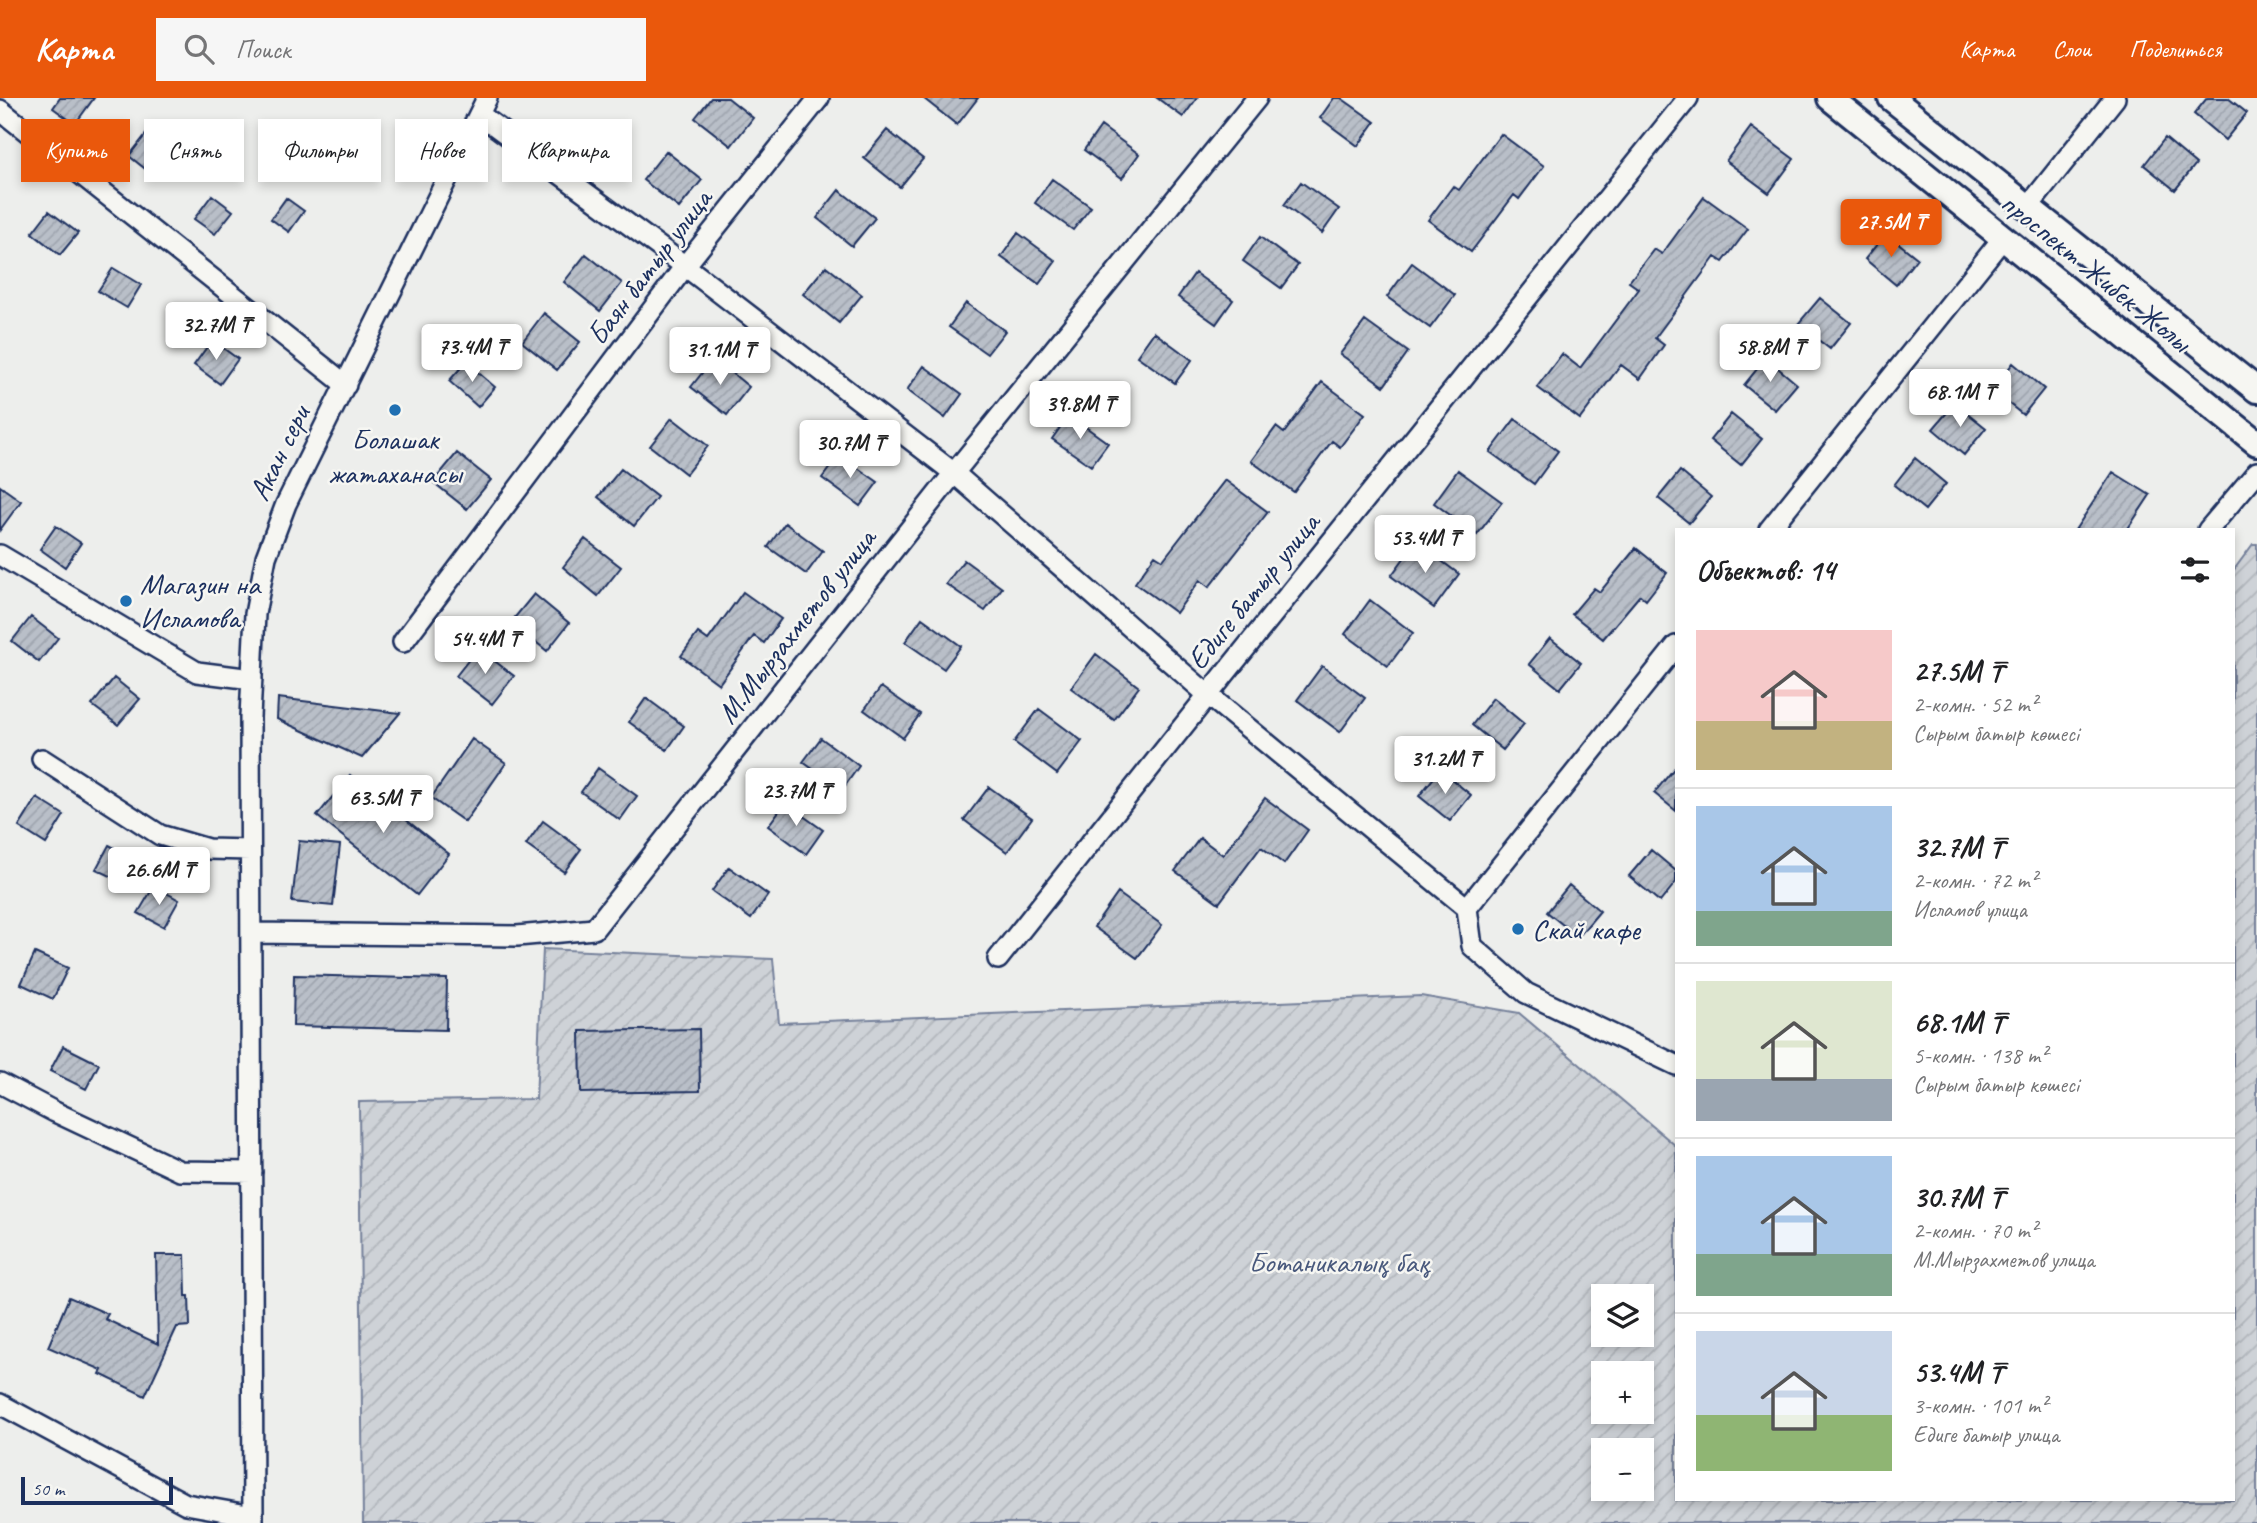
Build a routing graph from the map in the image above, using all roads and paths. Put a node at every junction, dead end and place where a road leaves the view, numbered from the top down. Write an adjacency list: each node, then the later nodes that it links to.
1 (819, 98): 11 (street, Баян батыр улица)
2 (1257, 98): 16 (street, М.Мырзахметов улица)
3 (1688, 98): 23 (street, Едиге батыр улица)
4 (1830, 98): 10 (street, проспект Жибек Жолы)
5 (1891, 98): 9 (street, проспект Жибек Жолы)
6 (2115, 98): 9 (street)
7 (483, 106): 11 (street); 12 (street, Акан сери)
8 (0, 110): 12 (street)
9 (2028, 207): 13 (street, проспект Жибек Жолы)
10 (2003, 238): 14 (street, проспект Жибек Жолы); 17 (street)
11 (685, 266): 16 (street); 20 (street, Баян батыр улица)
12 (346, 385): 22 (street, Акан сери)
13 (2257, 390)
14 (2257, 443)
15 (2257, 472): 18 (street)
16 (954, 473): 23 (street); 27 (street, М.Мырзахметов улица)
17 (1771, 528)
18 (2210, 528)
19 (0, 555): 22 (street)
20 (403, 642)
21 (1675, 647): 26 (street)
22 (252, 680): 25 (street, Акан сери)
23 (1208, 695): 26 (street); 28 (street, Едиге батыр улица)
24 (41, 758): 25 (street)
25 (250, 850): 27 (street, Акан сери)
26 (1468, 908): 29 (street)
27 (251, 933): 31 (street, Акан сери)
28 (998, 959)
29 (1675, 1065)
30 (0, 1083): 31 (street)
31 (252, 1172): 33 (street, Акан сери)
32 (0, 1404): 33 (street)
33 (253, 1519)

